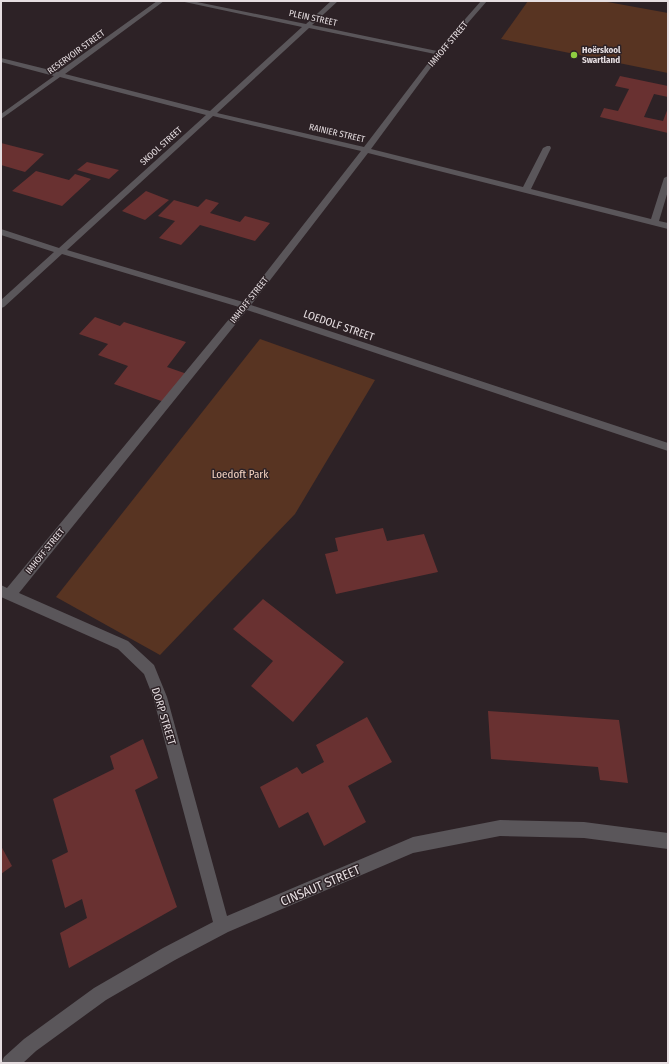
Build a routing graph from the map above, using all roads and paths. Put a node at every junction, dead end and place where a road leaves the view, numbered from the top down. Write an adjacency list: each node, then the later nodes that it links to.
1 (161, 1): 8 (street, RESERVOIR STREET)
2 (183, 1): 5 (street, PLEIN STREET)
3 (335, 1): 5 (street, SKOOL STREET)
4 (484, 1): 6 (street, IMHOFF STREET)
5 (308, 26): 6 (street, PLEIN STREET); 9 (street, SKOOL STREET)
6 (439, 53): 12 (street, IMHOFF STREET)
7 (1, 60): 8 (street, RAINIER STREET)
8 (60, 74): 9 (street, RAINIER STREET); 10 (street, RESERVOIR STREET)
9 (212, 114): 12 (street, RAINIER STREET); 18 (street, SKOOL STREET)
10 (1, 117)
11 (548, 148): 14 (street)
12 (366, 150): 14 (street, RAINIER STREET); 20 (street, IMHOFF STREET)
13 (668, 178): 15 (street)
14 (526, 190): 15 (street, RAINIER STREET)
15 (654, 222): 16 (street, RAINIER STREET)
16 (668, 226)
17 (1, 232): 18 (street, LOEDOLF STREET)
18 (60, 251): 19 (street, SKOOL STREET); 20 (street, LOEDOLF STREET)
19 (1, 305)
20 (245, 306): 21 (street, LOEDOLF STREET); 22 (street, IMHOFF STREET)
21 (668, 447)
22 (5, 593): 24 (street, DORP STREET)
23 (668, 841): 24 (street, CINSAUT STREET)
24 (222, 926): 25 (street, CINSAUT STREET)
25 (10, 1063)

